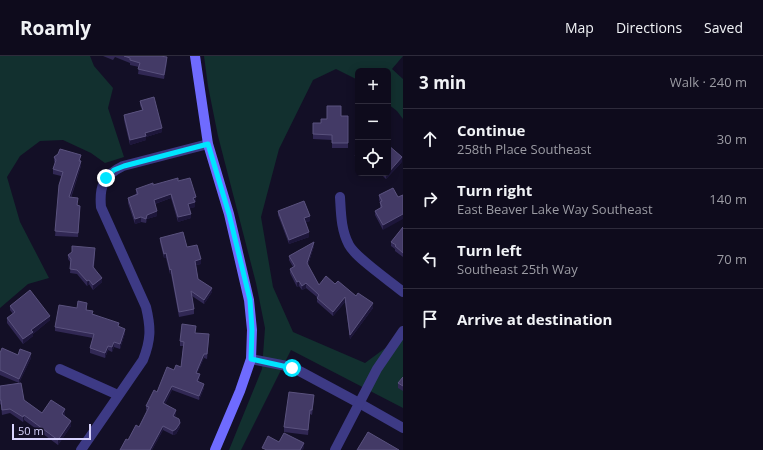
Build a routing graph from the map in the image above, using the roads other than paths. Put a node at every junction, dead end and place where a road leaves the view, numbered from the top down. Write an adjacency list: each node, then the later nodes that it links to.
1 (195, 56): 2 (street)
2 (208, 144): 6 (street); 8 (street)
3 (340, 197): 4 (street)
4 (403, 292)
5 (403, 331): 9 (street)
6 (251, 359): 9 (street); 12 (street)
7 (60, 369): 8 (street)
8 (118, 395): 11 (street)
9 (359, 403): 10 (street); 13 (street)
10 (403, 428)
11 (81, 450)
12 (215, 450)
13 (334, 450)

